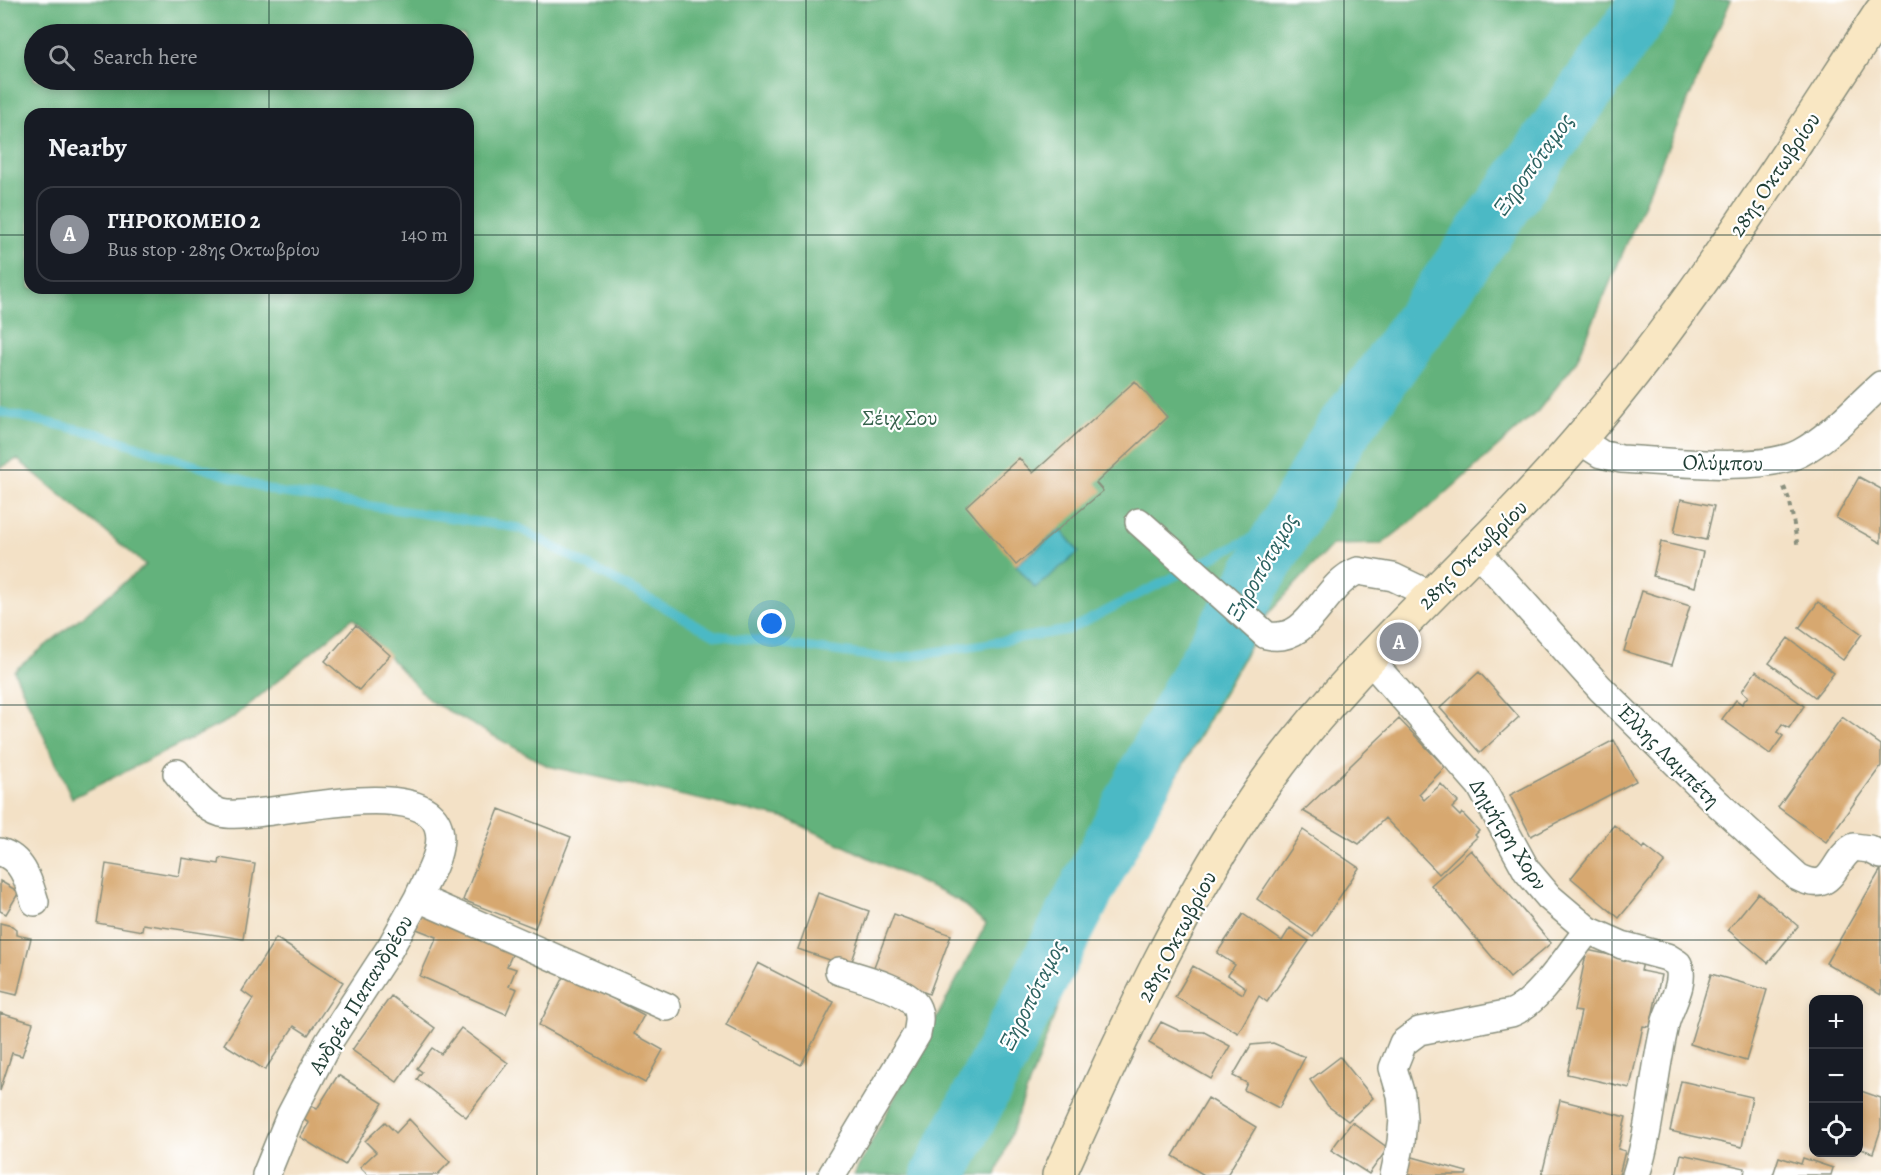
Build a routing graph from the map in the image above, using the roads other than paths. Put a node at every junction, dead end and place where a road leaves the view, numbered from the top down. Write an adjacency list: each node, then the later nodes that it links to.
1 (1881, 12): 3 (main road, 28ης Οκτωβρίου)
2 (1881, 385): 3 (street, Ολύμπου)
3 (1579, 440): 5 (main road, 28ης Οκτωβρίου)
4 (1139, 522): 6 (street)
5 (1477, 551): 6 (main road, 28ης Οκτωβρίου); 10 (street, Έλλης Λαμπέτη)
6 (1431, 595): 7 (main road, 28ης Οκτωβρίου)
7 (1369, 659): 13 (street, Δημήτρη Χορν); 18 (main road, 28ης Οκτωβρίου)
8 (177, 773): 11 (street)
9 (0, 852): 12 (street)
10 (1881, 855)
11 (418, 898): 15 (street, Ανδρέα Παπανδρέου); 16 (street, Ανδρέα Παπανδρέου)
12 (35, 902)
13 (1588, 930): 19 (street); 20 (street, Δημήτρη Χορν)
14 (839, 971): 17 (street)
15 (667, 1007)
16 (266, 1175)
17 (832, 1175)
18 (1059, 1175)
19 (1394, 1175)
20 (1636, 1175)

